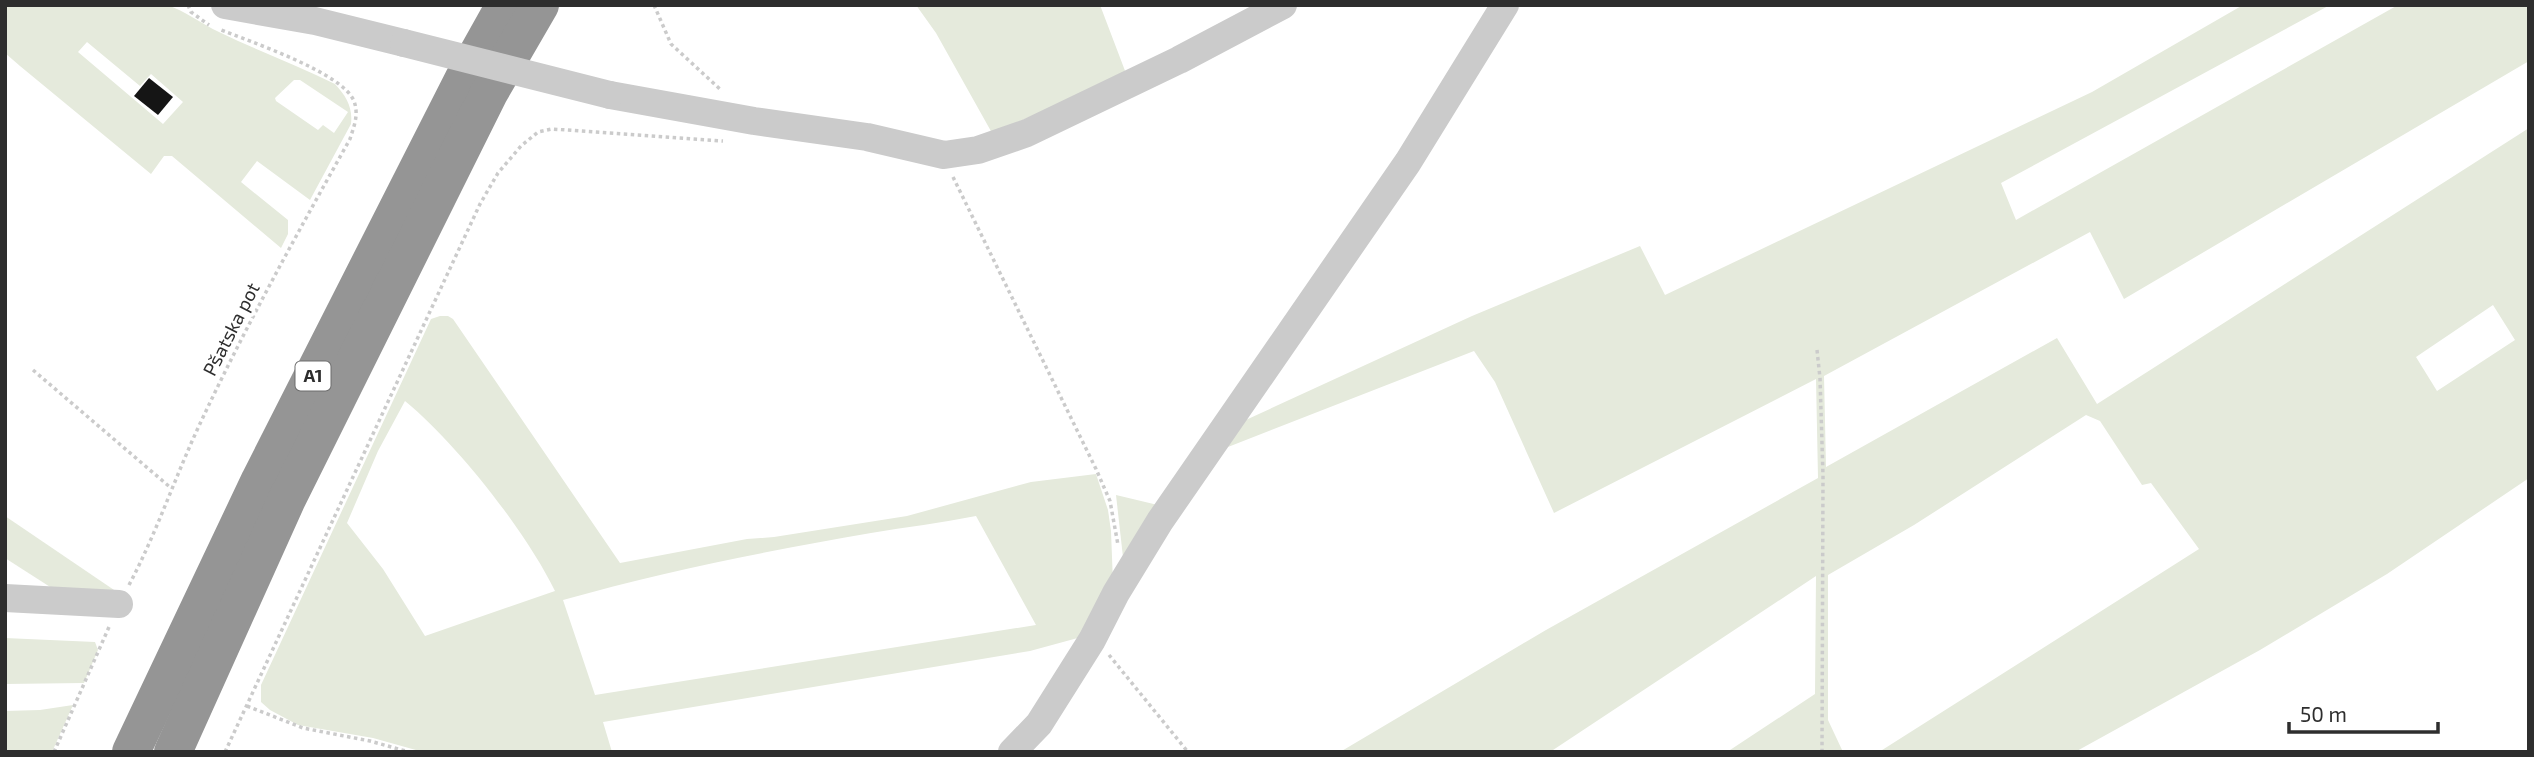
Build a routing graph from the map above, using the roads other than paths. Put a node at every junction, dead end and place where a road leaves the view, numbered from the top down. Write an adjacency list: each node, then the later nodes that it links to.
1 (225, 5): 4 (street, bridge)
2 (505, 5): 8 (highway, A1)
3 (540, 5): 9 (highway, A1)
4 (1283, 5)
5 (1505, 5): 10 (street)
6 (5, 598): 7 (street)
7 (119, 604)
8 (131, 752)
9 (173, 752)
10 (1012, 752)

